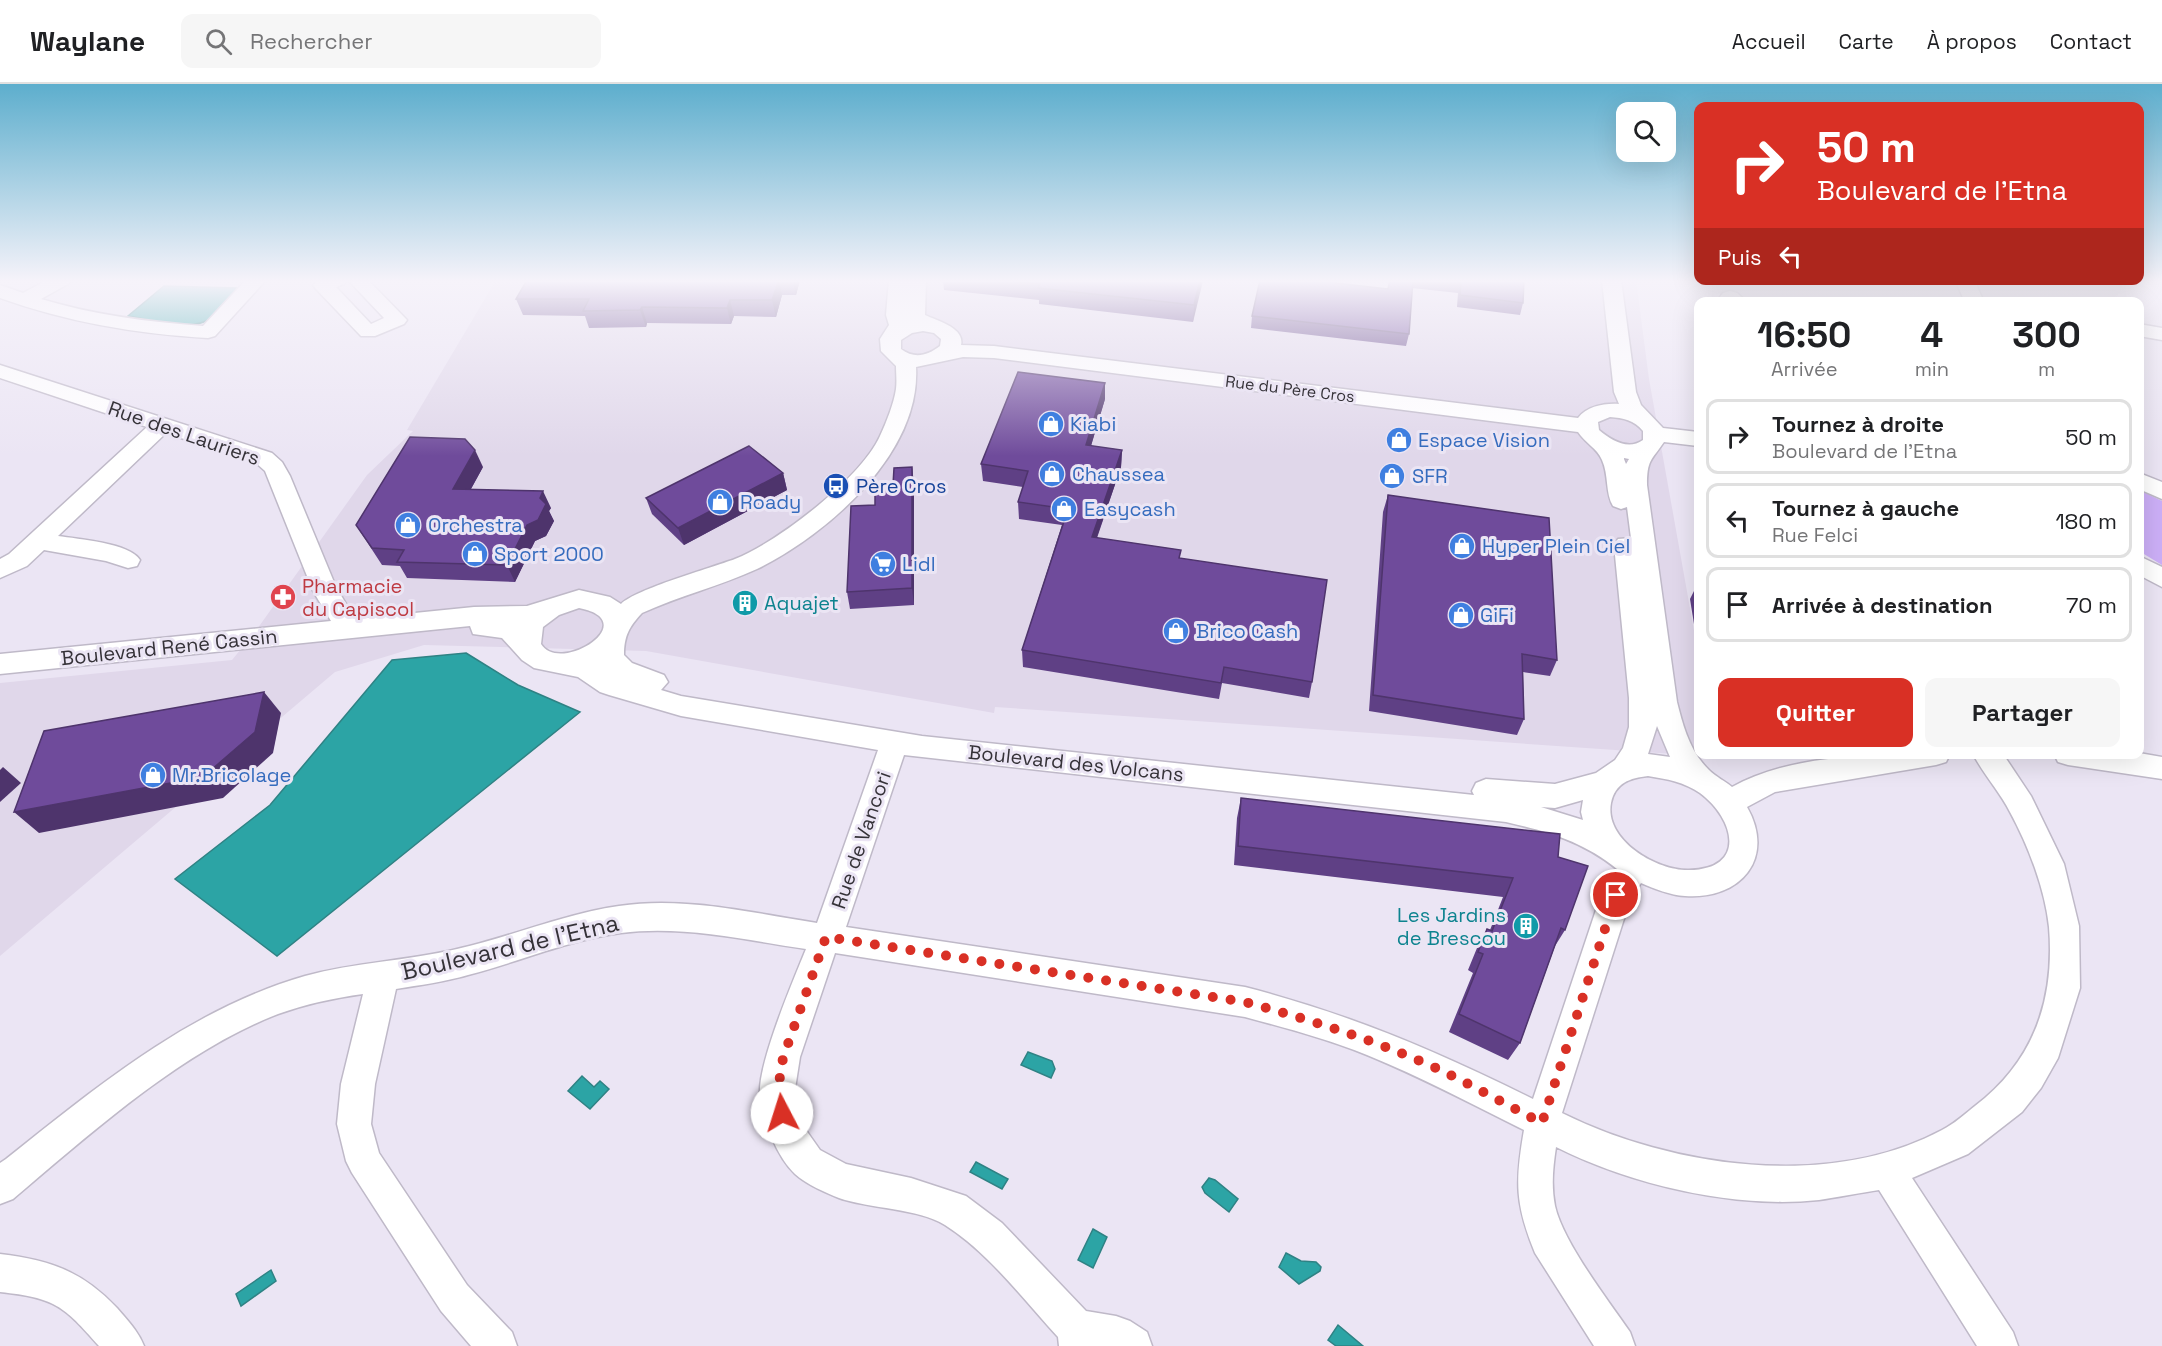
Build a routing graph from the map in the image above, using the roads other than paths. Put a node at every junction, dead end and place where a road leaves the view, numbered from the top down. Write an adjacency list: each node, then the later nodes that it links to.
1 (890, 339): 6 (street)
2 (941, 339): 5 (street)
3 (1604, 339): 10 (street)
4 (1619, 339): 9 (street)
5 (942, 350): 6 (street, Rue du Père Cros); 8 (street); 10 (street, Rue du Père Cros)
6 (901, 359): 8 (street)
7 (0, 371): 11 (street, Rue des Lauriers)
8 (907, 389): 17 (street)
9 (1639, 416): 10 (street); 13 (street)
10 (1594, 418): 14 (street)
11 (162, 424): 18 (street); 23 (street, Rue des Lauriers)
12 (1694, 439): 13 (street)
13 (1650, 442): 14 (street); 38 (street)
14 (1605, 446): 37 (street)
15 (2144, 482): 16 (street)
16 (2162, 491)
17 (800, 530): 24 (street); 27 (street)
18 (40, 541): 19 (street); 21 (street)
19 (128, 560)
20 (2144, 567): 22 (street)
21 (0, 569)
22 (2162, 578)
23 (325, 591): 26 (street, Rue des Lauriers); 28 (street)
24 (593, 600): 25 (street); 27 (street)
25 (552, 607): 26 (street, Boulevard René Cassin); 29 (street)
26 (348, 629): 28 (street, Boulevard René Cassin)
27 (614, 632): 29 (street); 37 (street, Boulevard des Volcans)
28 (286, 635): 30 (street, Boulevard René Cassin)
29 (539, 658): 31 (street, Boulevard René Cassin); 32 (street, Boulevard des Volcans)
30 (0, 664)
31 (0, 676)
32 (896, 742): 40 (street, Boulevard des Volcans); 42 (street, Rue de Vancori)
33 (1906, 759): 39 (street)
34 (1990, 759): 45 (street, Boulevard de l'Etna)
35 (2102, 759): 36 (street)
36 (2162, 768)
37 (1614, 776): 38 (street); 40 (street)
38 (1699, 778): 39 (street)
39 (1729, 803): 41 (street)
40 (1610, 846): 41 (street)
41 (1635, 867): 44 (street)
42 (826, 937): 43 (street, Boulevard de l'Etna); 44 (street, Boulevard de l'Etna); 48 (street, Rue de Vancori)
43 (383, 976): 46 (street, Boulevard de l'Etna); 50 (street)
44 (1542, 1123): 45 (street, Boulevard de l'Etna); 52 (street)
45 (1887, 1171): 53 (street)
46 (0, 1186)
47 (0, 1273): 49 (street)
48 (1077, 1337): 51 (street)
49 (125, 1346)
50 (498, 1346)
51 (1133, 1346)
52 (1616, 1346)
53 (1999, 1346)

